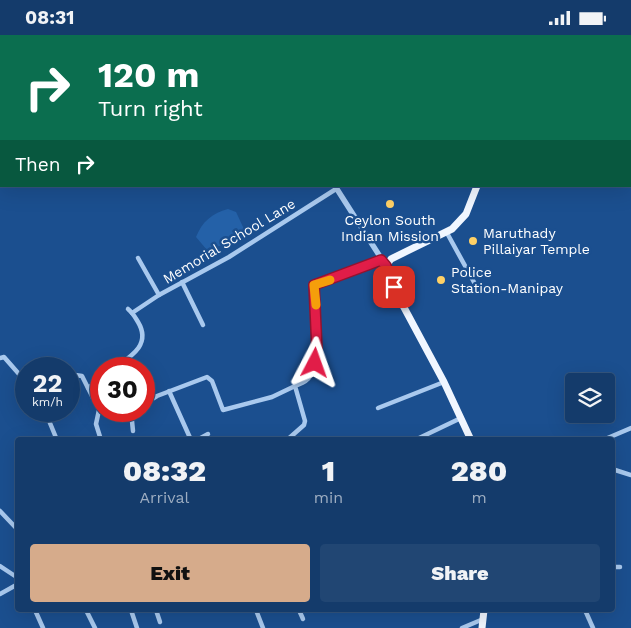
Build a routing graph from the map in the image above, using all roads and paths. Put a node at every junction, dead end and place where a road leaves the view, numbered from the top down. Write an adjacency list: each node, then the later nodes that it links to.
1 (336, 187): 5 (street); 6 (street, Memorial School Lane)
2 (476, 187): 3 (main road)
3 (447, 233): 5 (main road); 7 (street)
4 (138, 258): 8 (street)
5 (384, 263): 14 (main road); 15 (street)
6 (182, 282): 8 (street, Memorial School Lane); 9 (street)
7 (475, 284)
8 (159, 295): 10 (street, Memorial School Lane)
9 (203, 325)
10 (130, 357)
11 (0, 358): 12 (street)
12 (15, 368)
13 (80, 375): 16 (street)
14 (444, 382): 20 (street); 21 (main road)
15 (295, 386): 17 (street); 32 (street)
16 (88, 388): 18 (street)
17 (169, 391): 19 (street); 30 (street)
18 (90, 392)
19 (155, 399)
20 (378, 408)
21 (461, 418): 33 (street); 34 (main road)
22 (50, 422): 28 (street)
23 (97, 422): 29 (street)
24 (132, 422): 26 (street)
25 (631, 428): 35 (street)
26 (133, 431)
27 (208, 434): 31 (street)
28 (56, 437)
29 (100, 437)
30 (190, 437)
31 (202, 437)
32 (290, 437)
33 (421, 437)
34 (470, 437)
35 (610, 437)
36 (615, 470): 37 (street)
37 (631, 475)
38 (0, 511): 39 (street)
39 (15, 528)
40 (0, 566): 43 (street)
41 (615, 567): 42 (street)
42 (620, 567)
43 (15, 576)
44 (15, 586): 45 (street)
45 (0, 594)
46 (36, 612): 56 (street)
47 (87, 612): 57 (street)
48 (132, 612): 58 (street)
49 (157, 612): 54 (street)
50 (257, 612): 59 (street)
51 (300, 612): 53 (street)
52 (586, 612): 61 (street)
53 (303, 619)
54 (160, 621)
55 (482, 624): 60 (street)
56 (43, 628)
57 (95, 628)
58 (137, 628)
59 (263, 628)
60 (462, 628)
61 (593, 628)

